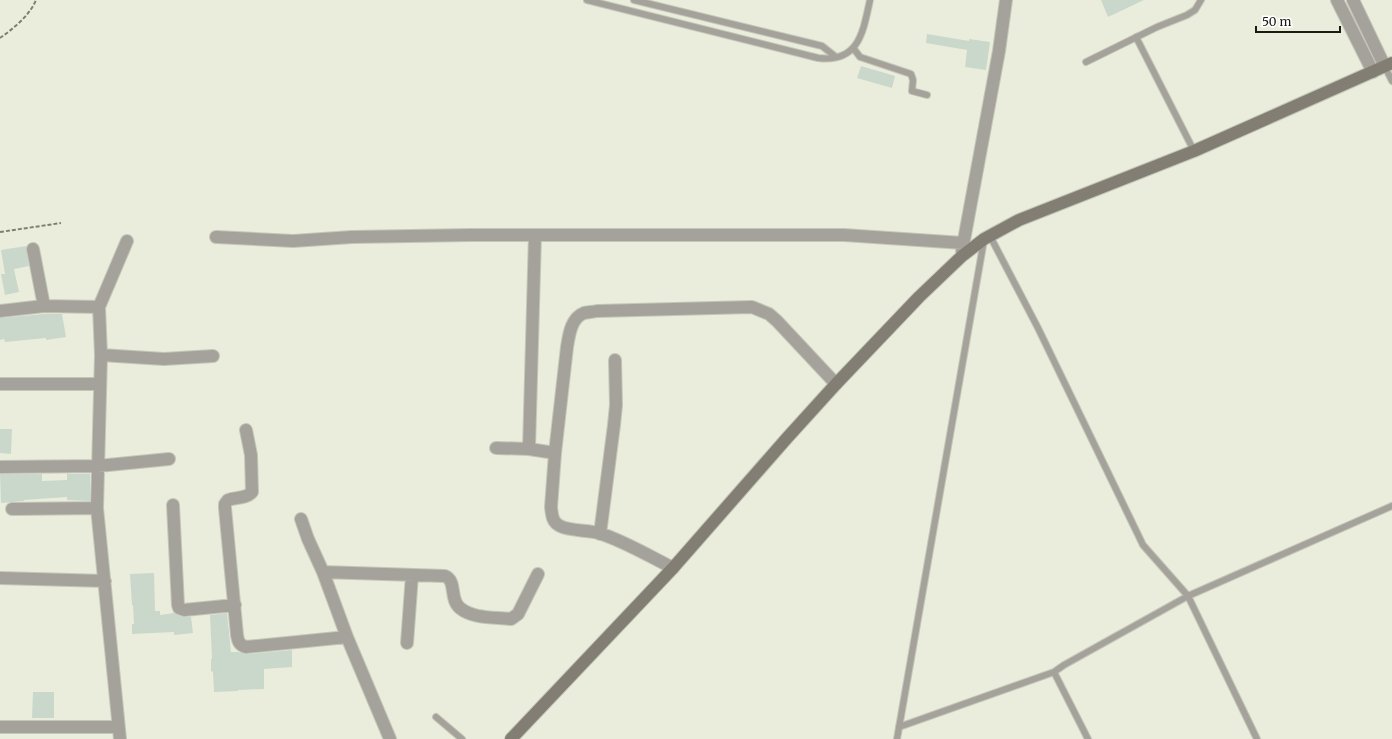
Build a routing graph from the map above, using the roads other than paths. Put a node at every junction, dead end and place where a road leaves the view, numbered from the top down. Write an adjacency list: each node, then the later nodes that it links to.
1 (588, 0): 10 (lane)
2 (634, 0): 10 (lane)
3 (870, 0): 9 (lane)
4 (1006, 0): 21 (street)
5 (1201, 0): 8 (lane)
6 (1337, 0): 13 (street)
7 (1353, 0): 12 (street)
8 (1136, 37): 11 (lane); 16 (lane)
9 (854, 49): 10 (lane); 15 (lane)
10 (836, 57)
11 (1086, 62)
12 (1389, 65): 13 (main road); 14 (lane)
13 (1373, 72): 16 (main road)
14 (1392, 81)
15 (927, 95)
16 (1194, 151): 19 (main road)
17 (535, 236): 18 (street); 21 (street); 35 (street)
18 (216, 237)
19 (987, 237): 23 (main road); 52 (lane); 59 (lane)
20 (127, 241): 25 (street)
21 (962, 242): 23 (street)
22 (33, 249): 24 (street)
23 (962, 256): 32 (main road)
24 (44, 306): 25 (street); 26 (street)
25 (100, 307): 27 (street)
26 (0, 311)
27 (101, 355): 28 (street); 31 (street)
28 (213, 356)
29 (615, 360): 45 (street)
30 (0, 384): 31 (street)
31 (100, 384): 38 (street)
32 (836, 384): 36 (street); 46 (main road)
33 (246, 430): 53 (street)
34 (496, 448): 35 (street)
35 (529, 449): 36 (street)
36 (555, 453): 45 (street)
37 (168, 458): 38 (street)
38 (98, 466): 39 (street); 42 (street)
39 (0, 467)
40 (173, 505): 53 (street)
41 (1392, 506): 52 (lane)
42 (97, 508): 43 (street); 51 (street)
43 (12, 509)
44 (301, 520): 47 (street)
45 (600, 534): 46 (street)
46 (673, 568): 63 (main road)
47 (323, 572): 49 (street); 54 (street)
48 (538, 574): 49 (street)
49 (412, 575): 55 (street)
50 (0, 578): 51 (street)
51 (105, 580): 60 (street)
52 (1188, 596): 56 (lane); 66 (lane)
53 (235, 605): 54 (street)
54 (347, 637): 61 (street)
55 (407, 643)
56 (1054, 672): 59 (lane); 65 (lane)
57 (436, 717): 62 (lane)
58 (0, 727): 60 (street)
59 (899, 727): 64 (lane)
60 (119, 733)
61 (390, 739)
62 (462, 739)
63 (511, 739)
64 (897, 739)
65 (1088, 739)
66 (1257, 739)

